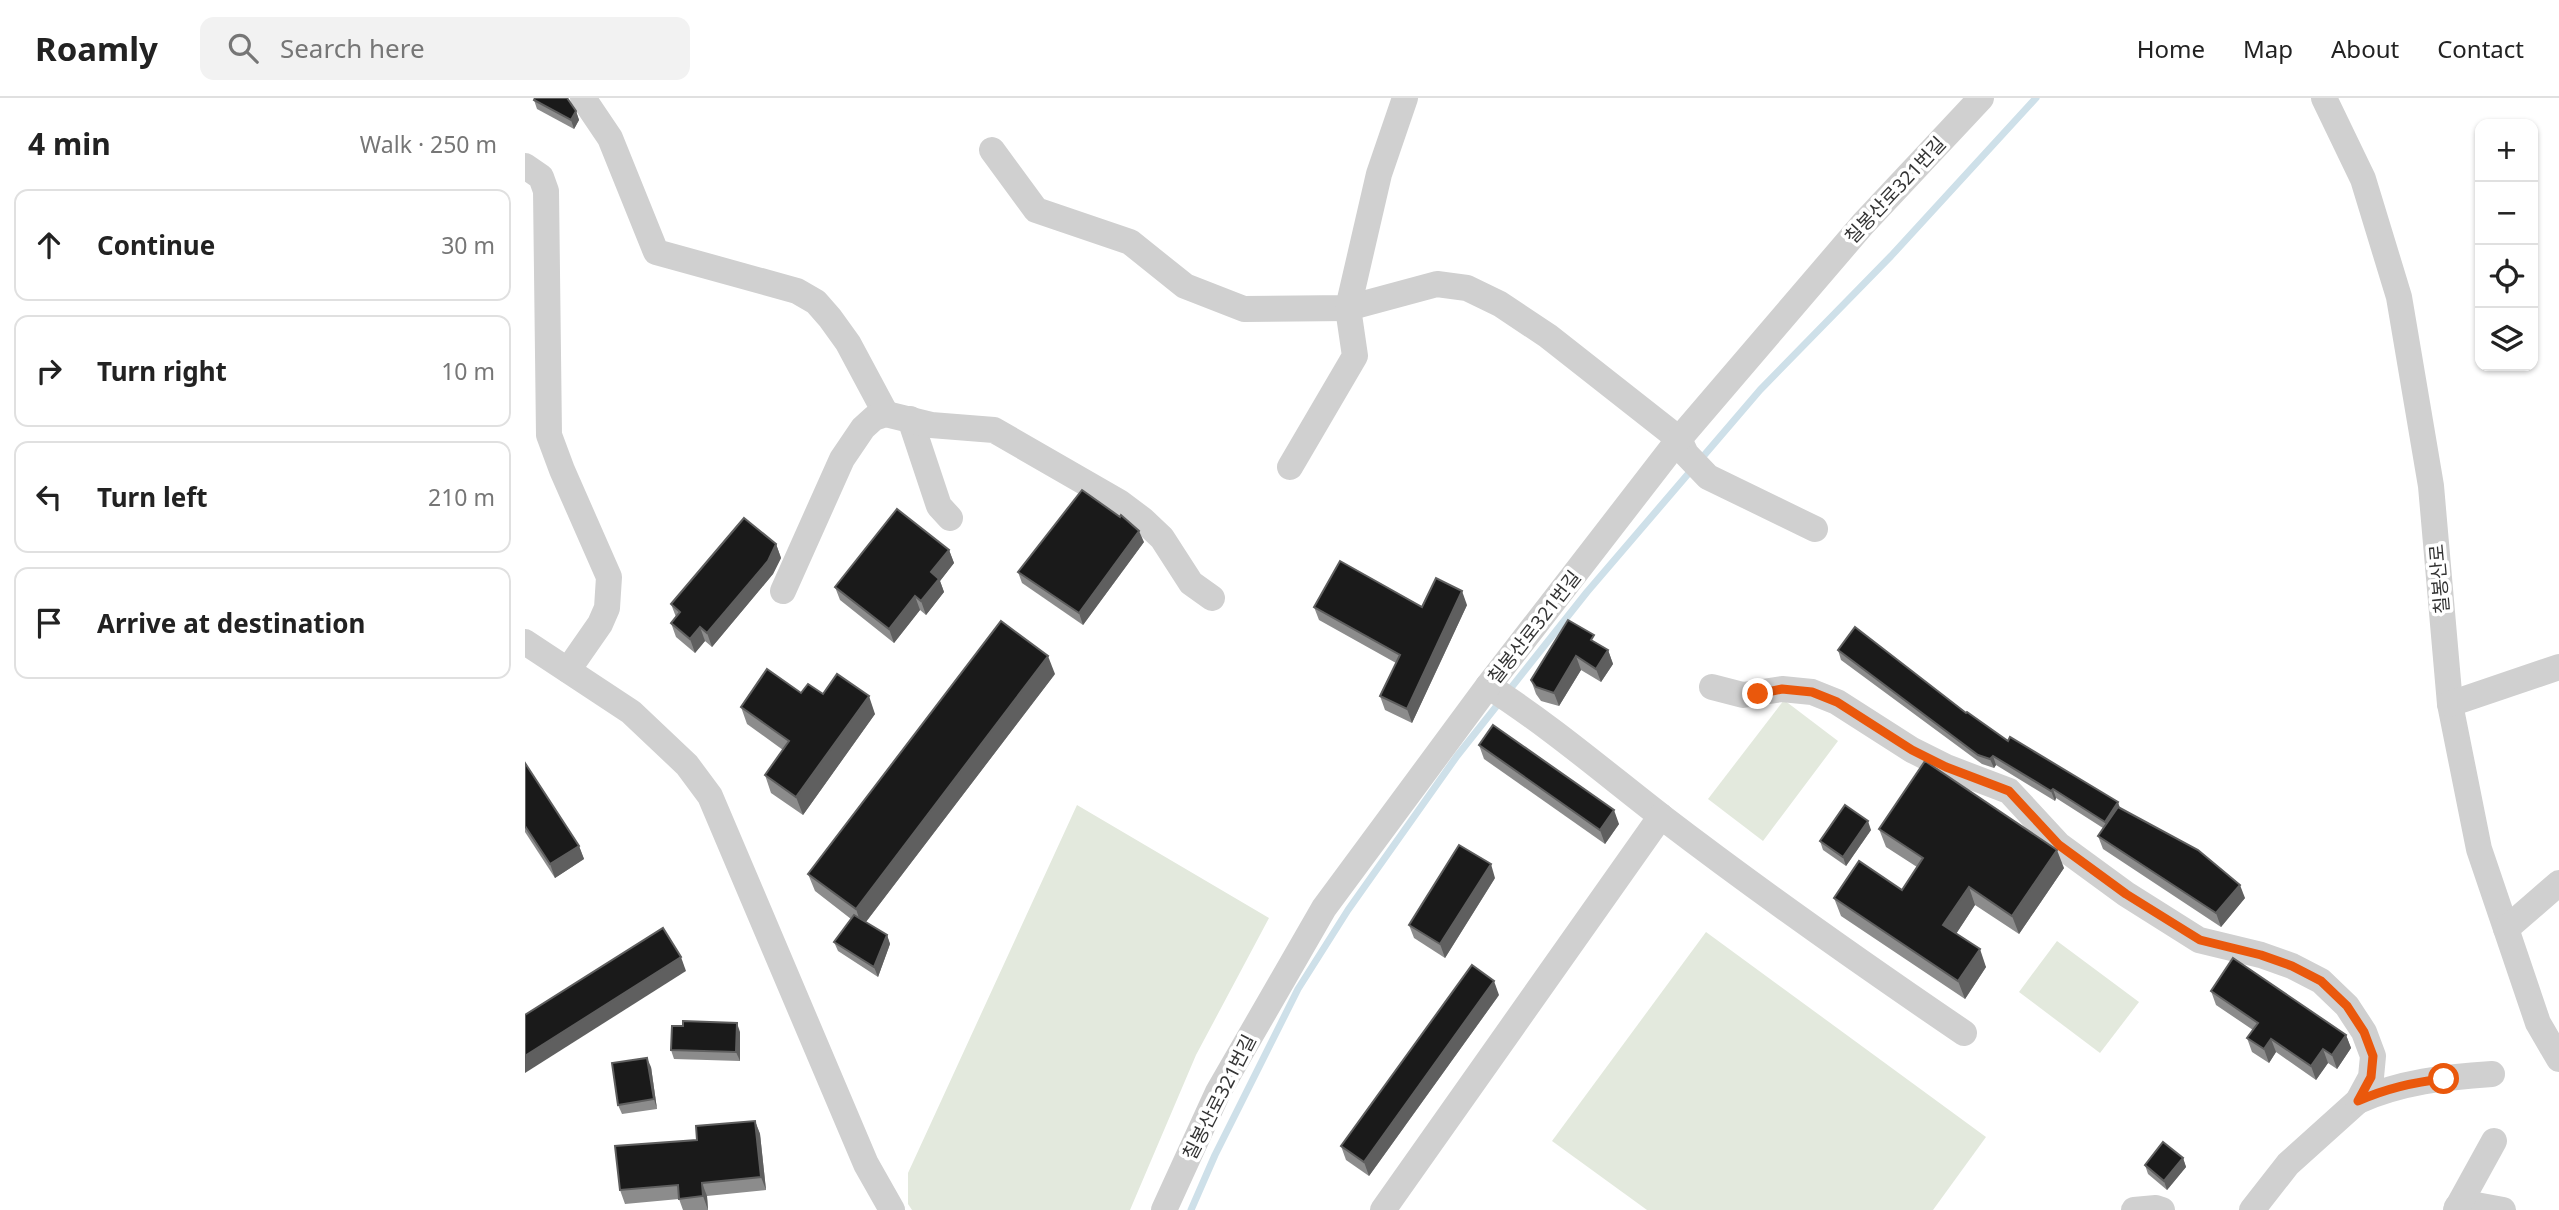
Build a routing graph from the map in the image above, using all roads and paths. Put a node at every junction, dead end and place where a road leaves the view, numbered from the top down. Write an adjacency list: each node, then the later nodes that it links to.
1 (583, 98): 8 (street)
2 (1405, 98): 7 (street)
3 (1981, 98): 9 (street, 칠봉산로321번길)
4 (2324, 98): 20 (street, 칠봉산로)
5 (992, 150): 7 (street)
6 (525, 166): 17 (street)
7 (1348, 308): 9 (street); 10 (street)
8 (898, 417): 11 (street); 13 (street); 14 (street)
9 (1683, 447): 12 (street); 18 (street, 칠봉산로321번길)
10 (1290, 467)
11 (950, 518)
12 (1815, 529)
13 (783, 591)
14 (1212, 598)
15 (525, 642): 17 (street)
16 (2559, 667): 20 (street)
17 (568, 670): 30 (street)
18 (1487, 686): 21 (street); 31 (street, 칠봉산로321번길)
19 (1712, 687): 27 (street)
20 (2450, 704): 23 (street, 칠봉산로)
21 (1661, 816): 24 (street); 32 (street)
22 (2559, 883): 23 (street)
23 (2506, 929): 25 (street, 칠봉산로)
24 (1964, 1032)
25 (2559, 1059)
26 (2492, 1074): 27 (street)
27 (2358, 1101): 35 (street)
28 (2494, 1141): 29 (street)
29 (2456, 1208): 36 (street)
30 (892, 1210)
31 (1164, 1210)
32 (1383, 1210)
33 (2134, 1210): 34 (street)
34 (2162, 1210)
35 (2252, 1210)
36 (2503, 1210)

